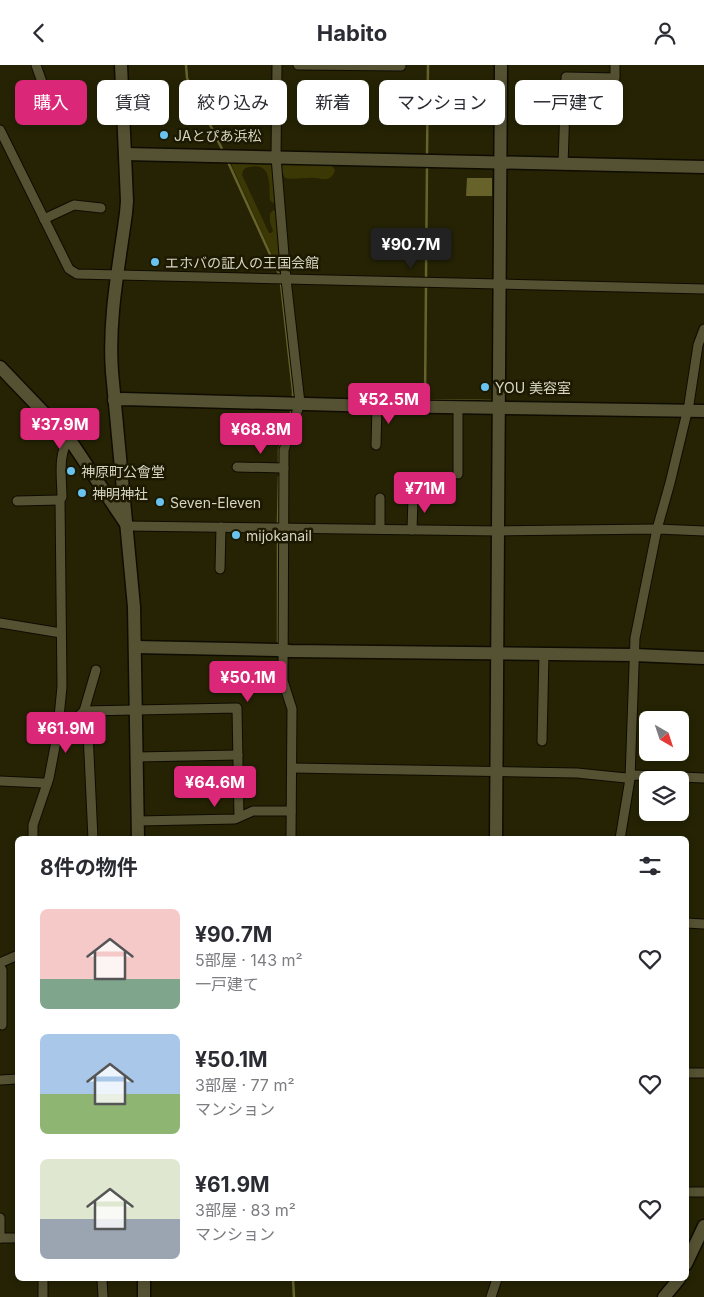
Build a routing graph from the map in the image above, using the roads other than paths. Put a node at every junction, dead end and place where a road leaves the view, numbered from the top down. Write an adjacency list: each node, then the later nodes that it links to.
1 (36, 65): 8 (street)
2 (121, 65): 10 (street)
3 (277, 65): 11 (street)
4 (298, 65): 7 (street)
5 (501, 65): 12 (street)
6 (616, 65): 13 (street)
7 (401, 66)
8 (41, 80)
9 (0, 130): 16 (street)
10 (125, 154): 11 (street); 17 (street)
11 (276, 157): 12 (street); 18 (street)
12 (500, 162): 13 (street); 19 (street)
13 (563, 164): 14 (street)
14 (704, 167)
15 (101, 208): 16 (street)
16 (44, 219): 17 (street)
17 (118, 276): 18 (street); 23 (street)
18 (286, 279): 19 (street); 24 (street)
19 (499, 284): 20 (street); 27 (street)
20 (704, 289)
21 (704, 329): 28 (street)
22 (0, 367): 32 (street)
23 (114, 400): 24 (street); 41 (street)
24 (300, 403): 25 (street); 31 (street)
25 (377, 406): 26 (street); 33 (street)
26 (458, 407): 27 (street); 36 (street)
27 (499, 407): 28 (street); 47 (street)
28 (687, 410): 29 (street); 45 (street)
29 (704, 411)
30 (262, 428): 31 (street)
31 (291, 429): 35 (street)
32 (70, 440): 39 (street); 41 (street)
33 (376, 445)
34 (237, 467): 35 (street)
35 (284, 468): 43 (street)
36 (458, 474)
37 (380, 498): 44 (street)
38 (413, 498): 46 (street)
39 (60, 500): 40 (street); 51 (street)
40 (17, 501)
41 (127, 526): 42 (street); 52 (street)
42 (221, 527): 43 (street); 49 (street)
43 (284, 528): 44 (street); 53 (street)
44 (380, 529): 46 (street)
45 (657, 529): 47 (street); 48 (street); 56 (street)
46 (412, 530): 47 (street)
47 (498, 531): 54 (street)
48 (704, 531)
49 (220, 569)
50 (0, 623): 51 (street)
51 (61, 633): 61 (street)
52 (135, 647): 53 (street); 59 (street)
53 (283, 650): 54 (street); 65 (street)
54 (497, 654): 55 (street); 66 (street)
55 (544, 655): 56 (street); 62 (street)
56 (634, 655): 57 (street); 67 (street)
57 (704, 659)
58 (96, 670): 60 (street)
59 (136, 710): 60 (street); 63 (street); 64 (street)
60 (86, 711): 61 (street); 75 (street)
61 (62, 732): 70 (street)
62 (542, 741)
63 (238, 755): 64 (street); 72 (street)
64 (137, 757): 73 (street)
65 (292, 768): 66 (street); 71 (street)
66 (496, 771): 67 (street); 78 (street)
67 (630, 777): 68 (street); 79 (street)
68 (704, 778)
69 (0, 781): 70 (street)
70 (47, 784): 74 (street)
71 (291, 811): 72 (street); 77 (street)
72 (239, 817): 73 (street)
73 (138, 821): 76 (street)
74 (33, 836)
75 (93, 836)
76 (138, 836)
77 (291, 836)
78 (496, 836)
79 (620, 836)
80 (689, 923): 81 (street)
81 (704, 924)
82 (15, 957): 83 (street)
83 (0, 965): 84 (street)
84 (2, 1025)
85 (689, 1073): 86 (street)
86 (704, 1073)
87 (15, 1079): 88 (street)
88 (0, 1080)
89 (689, 1192): 90 (street)
90 (704, 1192)
91 (0, 1218): 93 (street)
92 (704, 1226): 95 (street)
93 (0, 1238): 94 (street)
94 (15, 1238)
95 (689, 1258)
96 (43, 1281): 101 (street)
97 (102, 1281): 102 (street)
98 (144, 1281): 103 (street)
99 (496, 1281): 104 (street)
100 (677, 1281): 105 (street)
101 (43, 1297)
102 (103, 1297)
103 (144, 1297)
104 (491, 1297)
105 (664, 1297)

